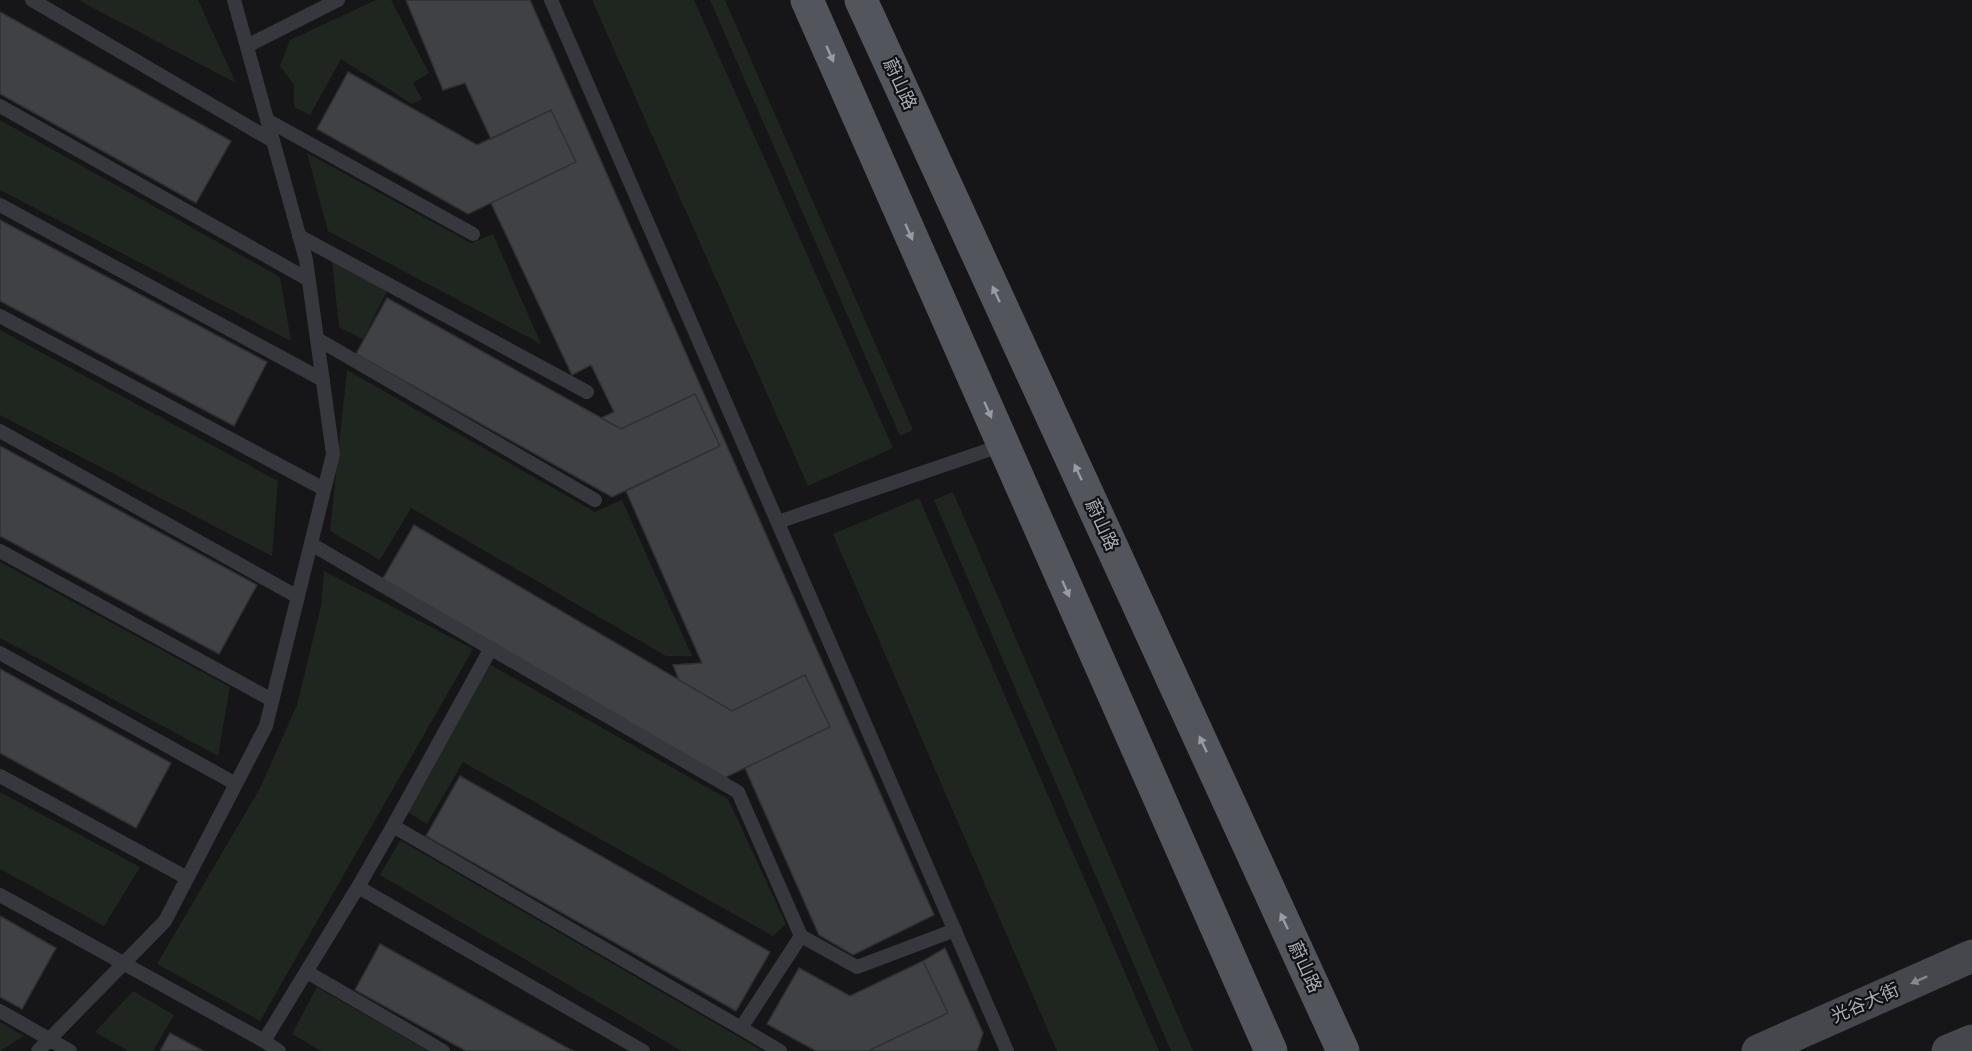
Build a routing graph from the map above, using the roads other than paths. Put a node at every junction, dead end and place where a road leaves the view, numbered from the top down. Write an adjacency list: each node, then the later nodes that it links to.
1 (32, 0): 10 (lane)
2 (234, 0): 7 (lane)
3 (338, 0): 7 (lane)
4 (551, 0): 23 (lane)
5 (807, 0): 20 (main road, one-way to 20)
6 (861, 0): 54 (main road, 蔚山路, one-way to 6)
7 (246, 46): 9 (lane)
8 (0, 106): 14 (lane)
9 (267, 120): 10 (lane); 12 (lane)
10 (273, 141): 13 (lane)
11 (0, 205): 17 (lane)
12 (473, 234)
13 (299, 236): 14 (lane); 18 (lane)
14 (309, 280): 16 (lane)
15 (0, 316): 21 (lane)
16 (319, 340): 17 (lane); 22 (lane)
17 (323, 380): 21 (lane)
18 (587, 392)
19 (0, 431): 26 (lane)
20 (1003, 445): 23 (lane); 53 (main road, one-way to 53)
21 (324, 489): 24 (lane)
22 (595, 500)
23 (778, 522): 36 (lane)
24 (311, 544): 26 (lane); 27 (lane)
25 (0, 551): 29 (lane)
26 (298, 597): 29 (lane)
27 (491, 648): 32 (lane); 37 (lane)
28 (0, 653): 31 (lane)
29 (272, 700): 31 (lane)
30 (0, 776): 33 (lane)
31 (236, 784): 33 (lane)
32 (393, 826): 34 (lane); 42 (lane)
33 (187, 878): 39 (lane)
34 (358, 887): 40 (lane); 50 (lane)
35 (0, 895): 39 (lane)
36 (955, 930): 37 (lane); 52 (lane)
37 (801, 936): 42 (lane)
38 (1972, 956): 55 (main road, 光谷大街, one-way to 55)
39 (123, 964): 43 (lane); 44 (lane)
40 (307, 972): 44 (lane); 49 (lane)
41 (0, 1011): 43 (lane)
42 (741, 1028): 51 (lane)
43 (49, 1039): 46 (lane); 47 (lane)
44 (264, 1041): 48 (lane)
45 (1972, 1041): 56 (main road)
46 (38, 1051)
47 (70, 1051)
48 (279, 1051)
49 (443, 1051)
50 (643, 1051)
51 (780, 1051)
52 (1007, 1051)
53 (1271, 1051)
54 (1344, 1051)
55 (1758, 1051)
56 (1948, 1051)

